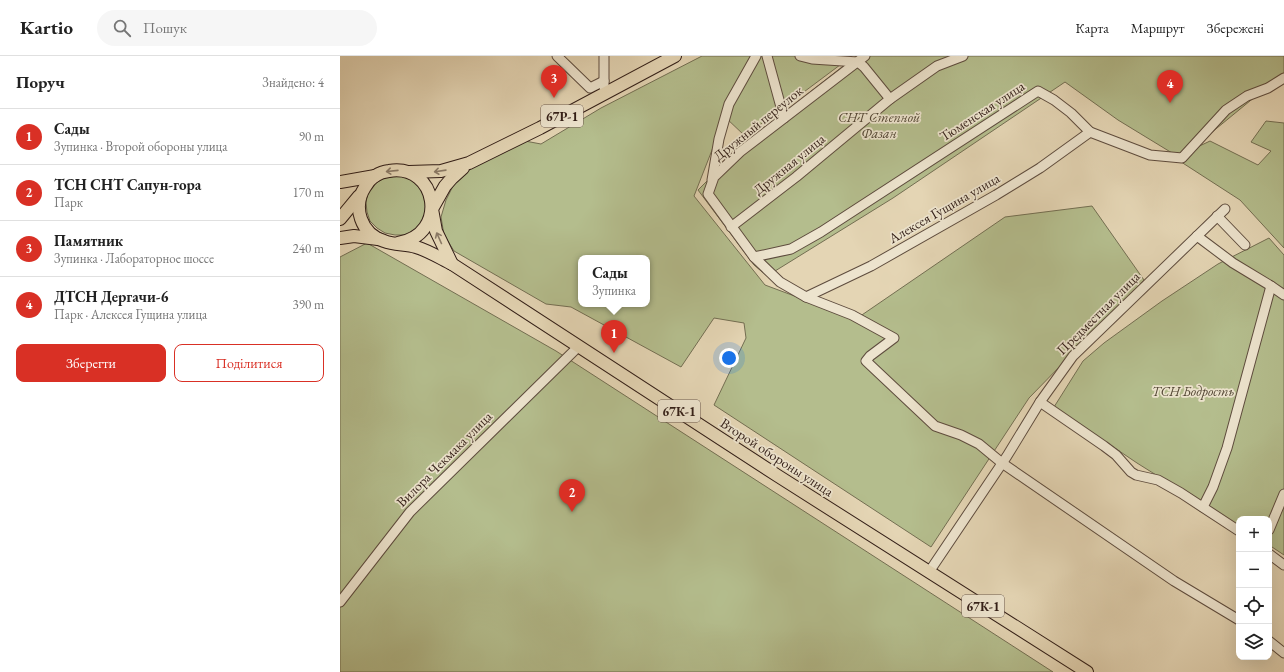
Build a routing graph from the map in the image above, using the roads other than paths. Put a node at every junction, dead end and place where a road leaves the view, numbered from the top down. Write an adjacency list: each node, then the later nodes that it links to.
1 (557, 56): 10 (street)
2 (604, 56): 10 (street)
3 (675, 56): 11 (main road, 67Р-1)
4 (756, 56): 19 (street)
5 (767, 56): 13 (street)
6 (800, 56): 8 (street)
7 (963, 56): 12 (street, Дружная улица)
8 (861, 59): 12 (street); 13 (street, Дружный переулок)
9 (1284, 78): 14 (street)
10 (604, 81): 11 (street)
11 (604, 94): 15 (main road, 67Р-1)
12 (890, 99): 25 (street, Дружная улица)
13 (784, 118): 19 (street, Дружный переулок)
14 (1090, 132): 32 (street, Тюменская улица); 36 (street, Алексея Гущина улица)
15 (469, 164): 16 (main road, 67Р-1, one-way to 16); 21 (main road, 67Р-1)
16 (409, 172): 17 (main road, one-way to 17); 21 (main road)
17 (375, 176): 18 (main road); 20 (main road)
18 (340, 182)
19 (711, 185): 25 (street)
20 (362, 193): 23 (main road); 26 (main road)
21 (432, 209): 30 (main road); 33 (main road, one-way to 21)
22 (1225, 209): 24 (street, Предместная улица)
23 (342, 215): 26 (main road)
24 (1218, 216): 27 (street, Предместная улица); 31 (street)
25 (731, 226): 32 (street)
26 (365, 228): 29 (main road, 67К-1)
27 (1197, 236): 34 (street); 38 (street, Предместная улица)
28 (340, 238): 29 (main road, 67К-1)
29 (378, 239): 30 (main road, 67К-1)
30 (398, 243): 33 (main road, 67К-1)
31 (1245, 245)
32 (754, 257): 36 (street)
33 (452, 264): 37 (main road, Второй обороны улица / 67К-1)
34 (1272, 286): 35 (street); 41 (street)
35 (1284, 295)
36 (806, 297): 39 (street)
37 (579, 346): 46 (main road, Второй обороны улица / 67К-1); 47 (street, Вилора Чекмака улица)
38 (1040, 402): 39 (street, Предместная улица); 41 (street)
39 (1002, 463): 46 (street, Предместная улица); 48 (street)
40 (1284, 494): 42 (street)
41 (1203, 507): 43 (street)
42 (1272, 523)
43 (1236, 528)
44 (1272, 556): 45 (street)
45 (1284, 564)
46 (929, 572): 51 (main road, Второй обороны улица / 67К-1)
47 (340, 602)
48 (1236, 618)
49 (1272, 643): 50 (street)
50 (1284, 653)
51 (1087, 672)

